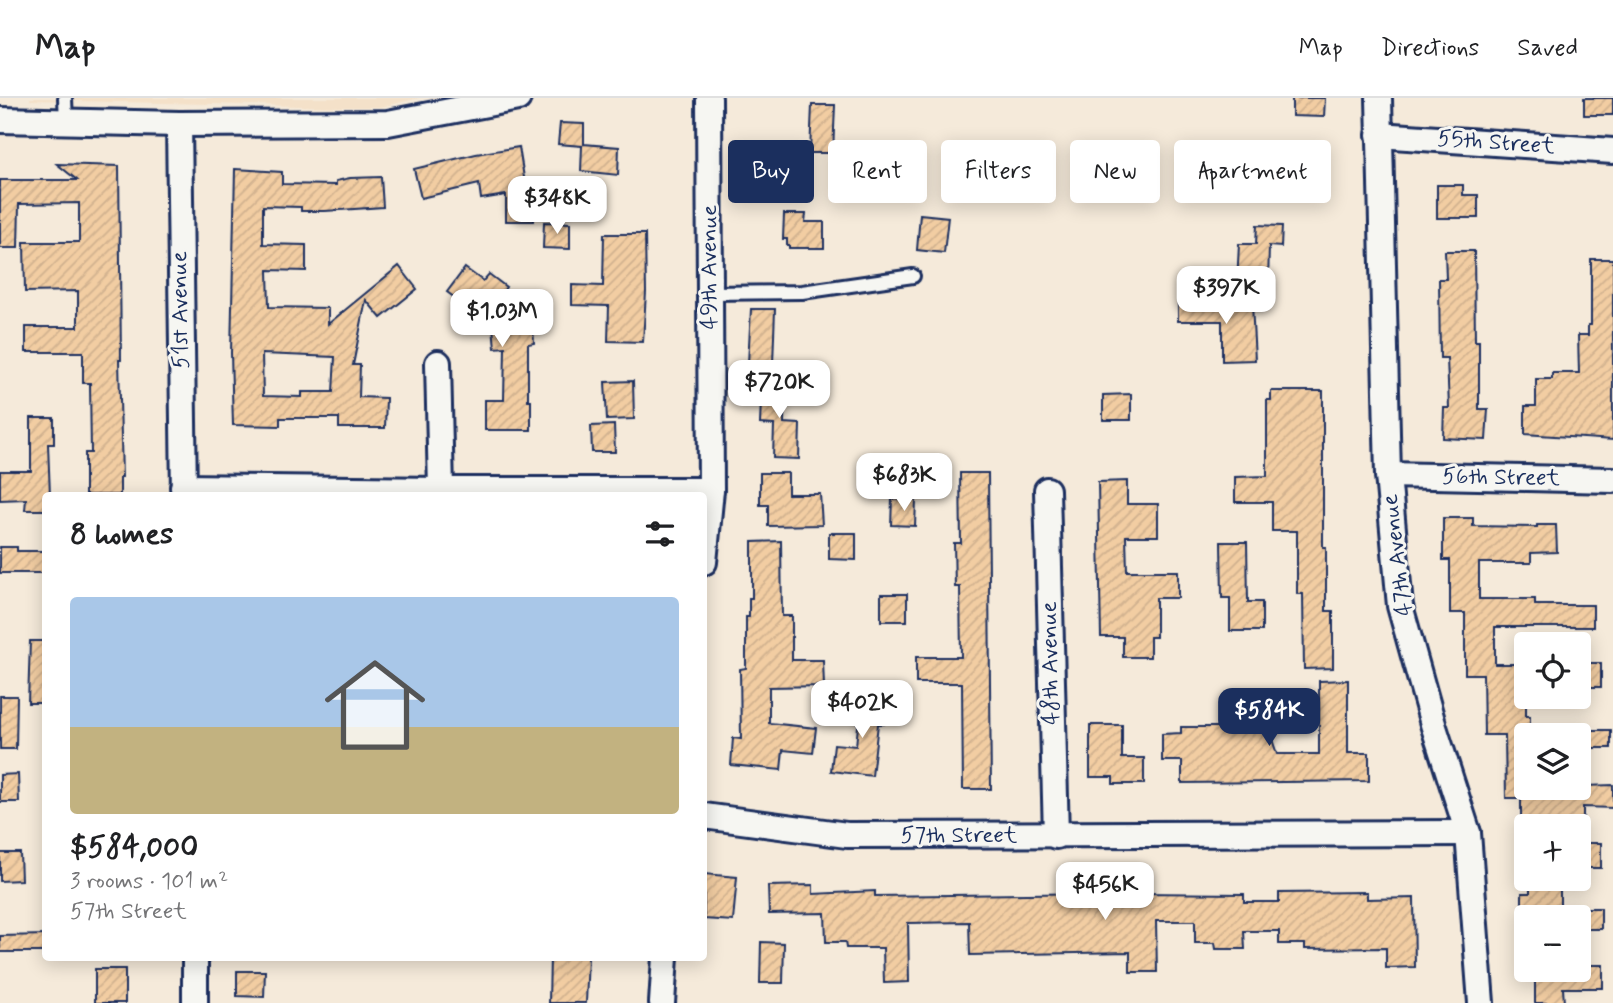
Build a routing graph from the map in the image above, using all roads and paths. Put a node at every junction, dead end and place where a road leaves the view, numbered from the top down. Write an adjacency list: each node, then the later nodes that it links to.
1 (518, 98): 6 (street)
2 (709, 98): 10 (street, 49th Avenue)
3 (1379, 98): 7 (street, 47th Avenue)
4 (66, 110): 5 (street); 6 (street)
5 (0, 120)
6 (179, 124): 17 (street, 51st Avenue)
7 (1379, 135): 8 (street, 55th Street); 12 (street, 47th Avenue)
8 (1613, 151)
9 (913, 276): 10 (lane)
10 (710, 293): 15 (street, 49th Avenue)
11 (438, 363): 14 (street)
12 (1388, 475): 13 (street, 56th Street); 20 (street, 47th Avenue)
13 (1613, 480)
14 (441, 490): 15 (street); 17 (street)
15 (711, 490): 18 (street, 49th Avenue)
16 (1047, 490): 21 (street, 48th Avenue)
17 (183, 491)
18 (707, 531)
19 (707, 816): 21 (street, 57th Street)
20 (1468, 833): 21 (street, 57th Street); 26 (street, 47th Avenue)
21 (1056, 836)
22 (195, 961): 24 (street)
23 (665, 961): 25 (street)
24 (195, 1003)
25 (662, 1003)
26 (1481, 1003)

